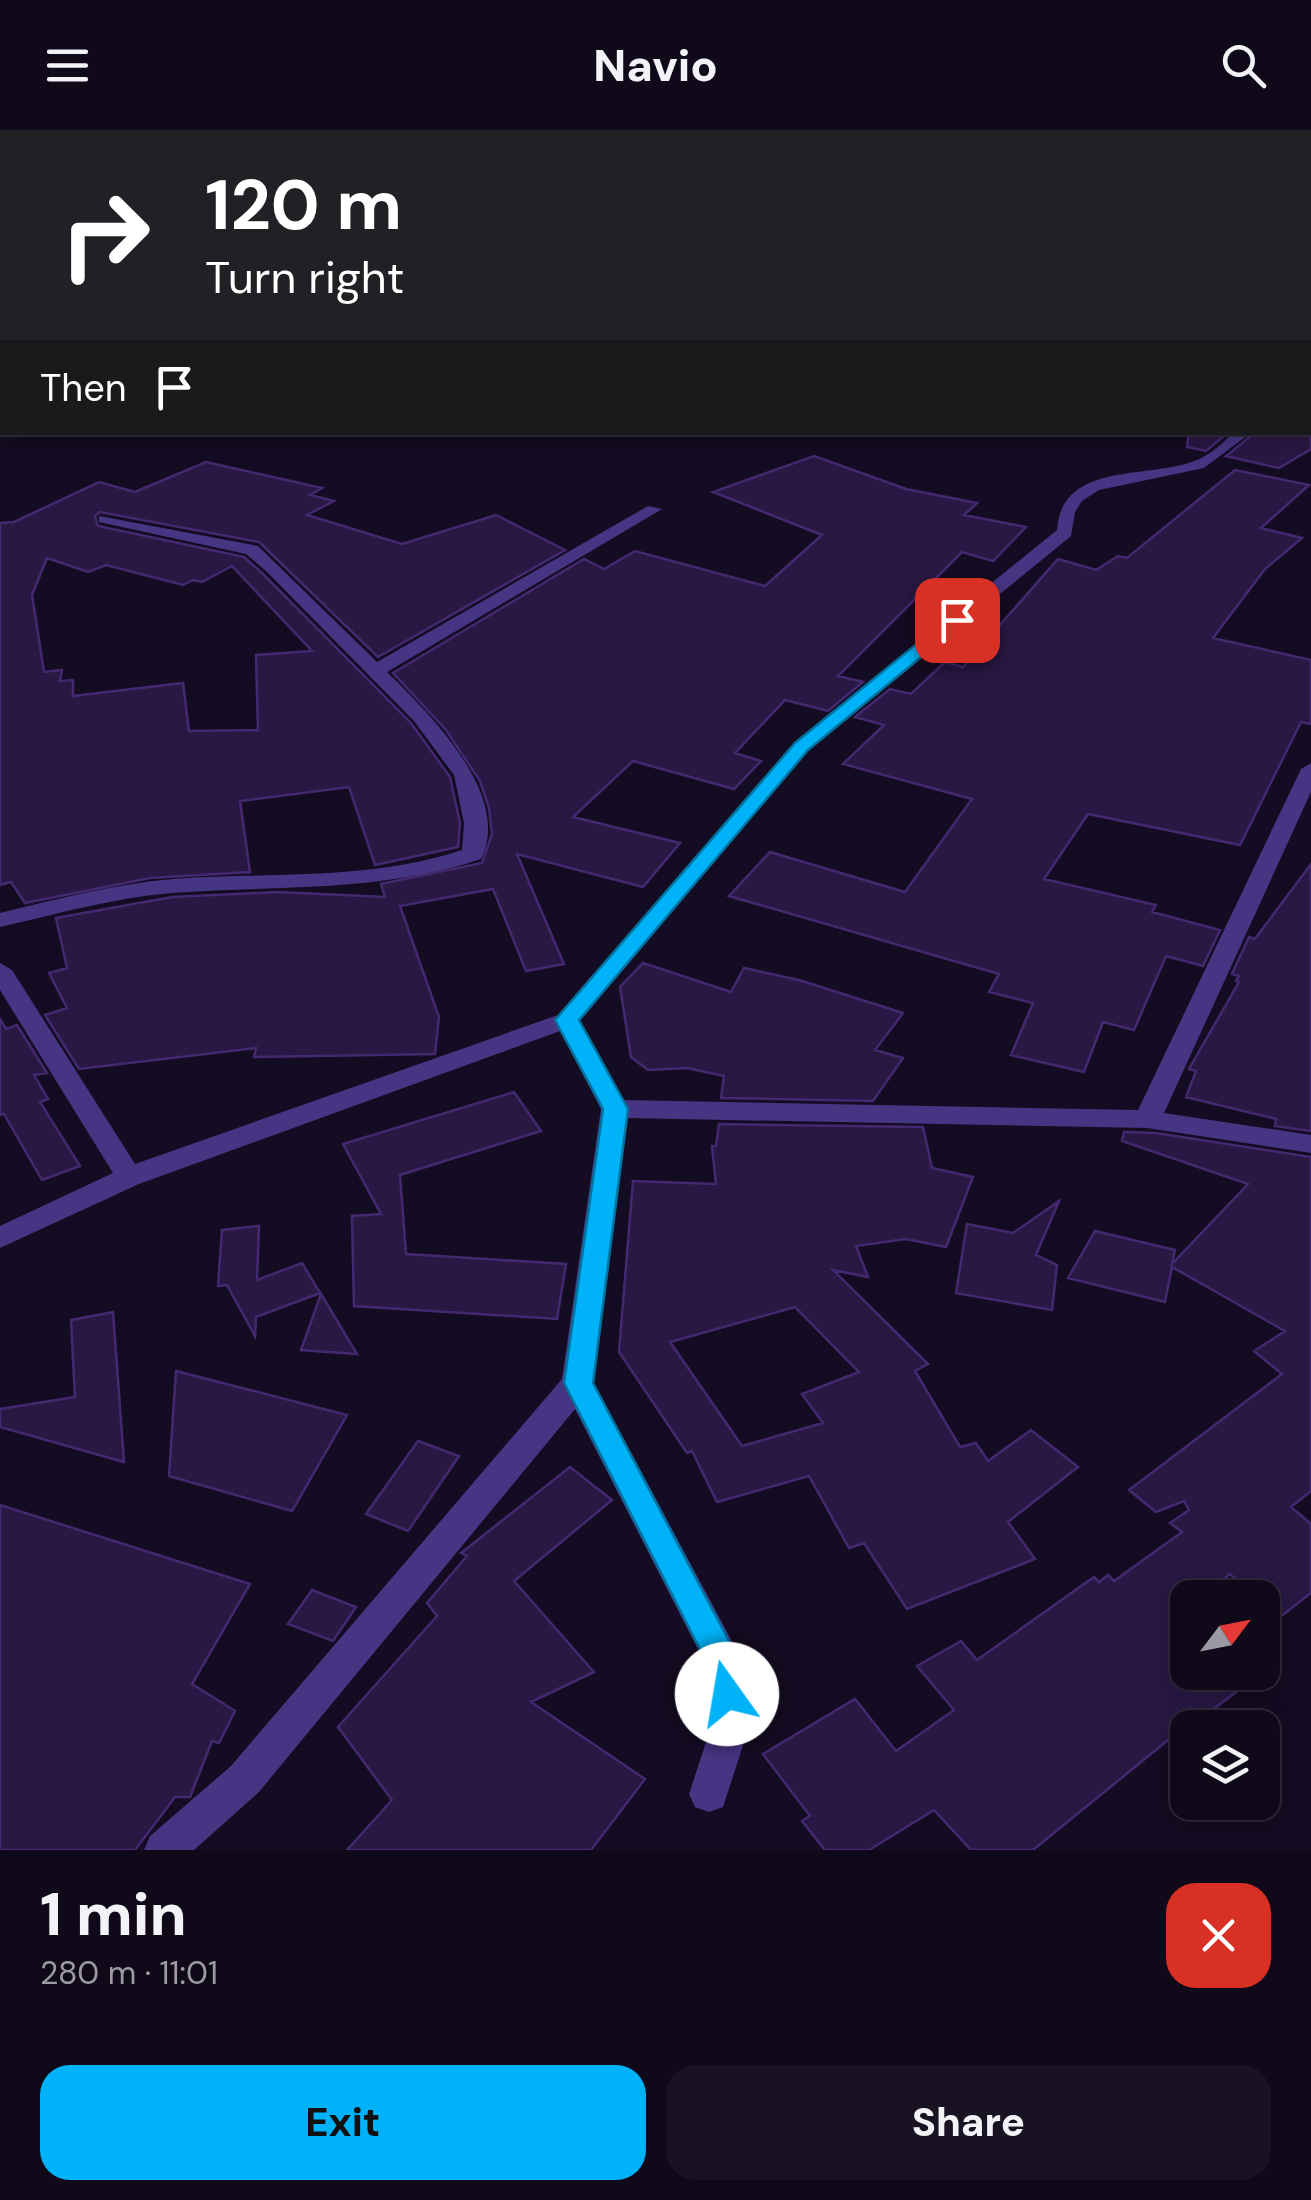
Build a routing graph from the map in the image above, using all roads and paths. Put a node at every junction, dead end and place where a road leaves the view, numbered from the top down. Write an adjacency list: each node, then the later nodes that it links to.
1 (1241, 435): 8 (street)
2 (654, 510): 4 (street)
3 (105, 518): 4 (street)
4 (374, 672): 6 (street)
5 (1311, 769): 10 (street)
6 (0, 920)
7 (0, 970): 12 (street)
8 (567, 1020): 9 (street); 12 (street)
9 (616, 1109): 10 (street); 14 (street)
10 (1147, 1118): 11 (street)
11 (1311, 1144)
12 (129, 1177): 13 (street)
13 (0, 1238)
14 (578, 1383): 15 (street); 16 (street)
15 (709, 1794)
16 (164, 1850)

